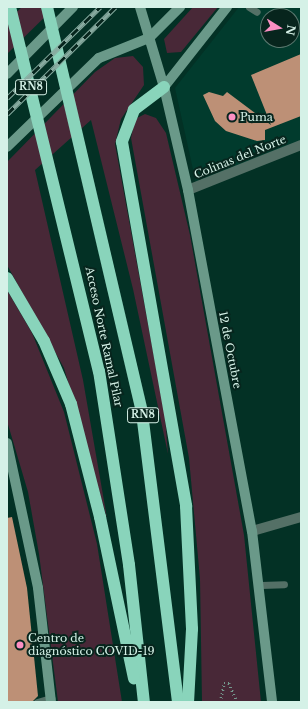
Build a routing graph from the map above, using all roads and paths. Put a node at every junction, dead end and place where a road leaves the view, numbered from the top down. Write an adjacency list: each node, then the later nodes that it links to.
1 (48, 7): 26 (highway, Acceso Norte Ramal Pilar / RN8)
2 (73, 7): 10 (street)
3 (140, 7): 9 (street, 12 de Octubre)
4 (180, 7): 9 (street)
5 (227, 7): 11 (street)
6 (249, 7): 8 (lane)
7 (11, 9): 25 (highway, Acceso Norte Ramal Pilar / RN8)
8 (257, 12)
9 (149, 38): 11 (street, 12 de Octubre); 13 (street)
10 (7, 74)
11 (164, 87): 14 (street, 12 de Octubre); 27 (highway)
12 (301, 145): 14 (street, Colinas del Norte)
13 (7, 147)
14 (188, 190): 19 (street, 12 de Octubre)
15 (7, 278): 24 (highway)
16 (7, 443): 17 (street)
17 (12, 479): 22 (street)
18 (301, 517): 19 (street)
19 (252, 531): 21 (street, 12 de Octubre)
20 (284, 584): 21 (lane)
21 (260, 585): 30 (street, 12 de Octubre)
22 (51, 700): 23 (lane)
23 (37, 702)
24 (140, 702)
25 (144, 702)
26 (178, 702)
27 (188, 702)
28 (220, 702): 29 (path)
29 (237, 702)
30 (272, 702)

